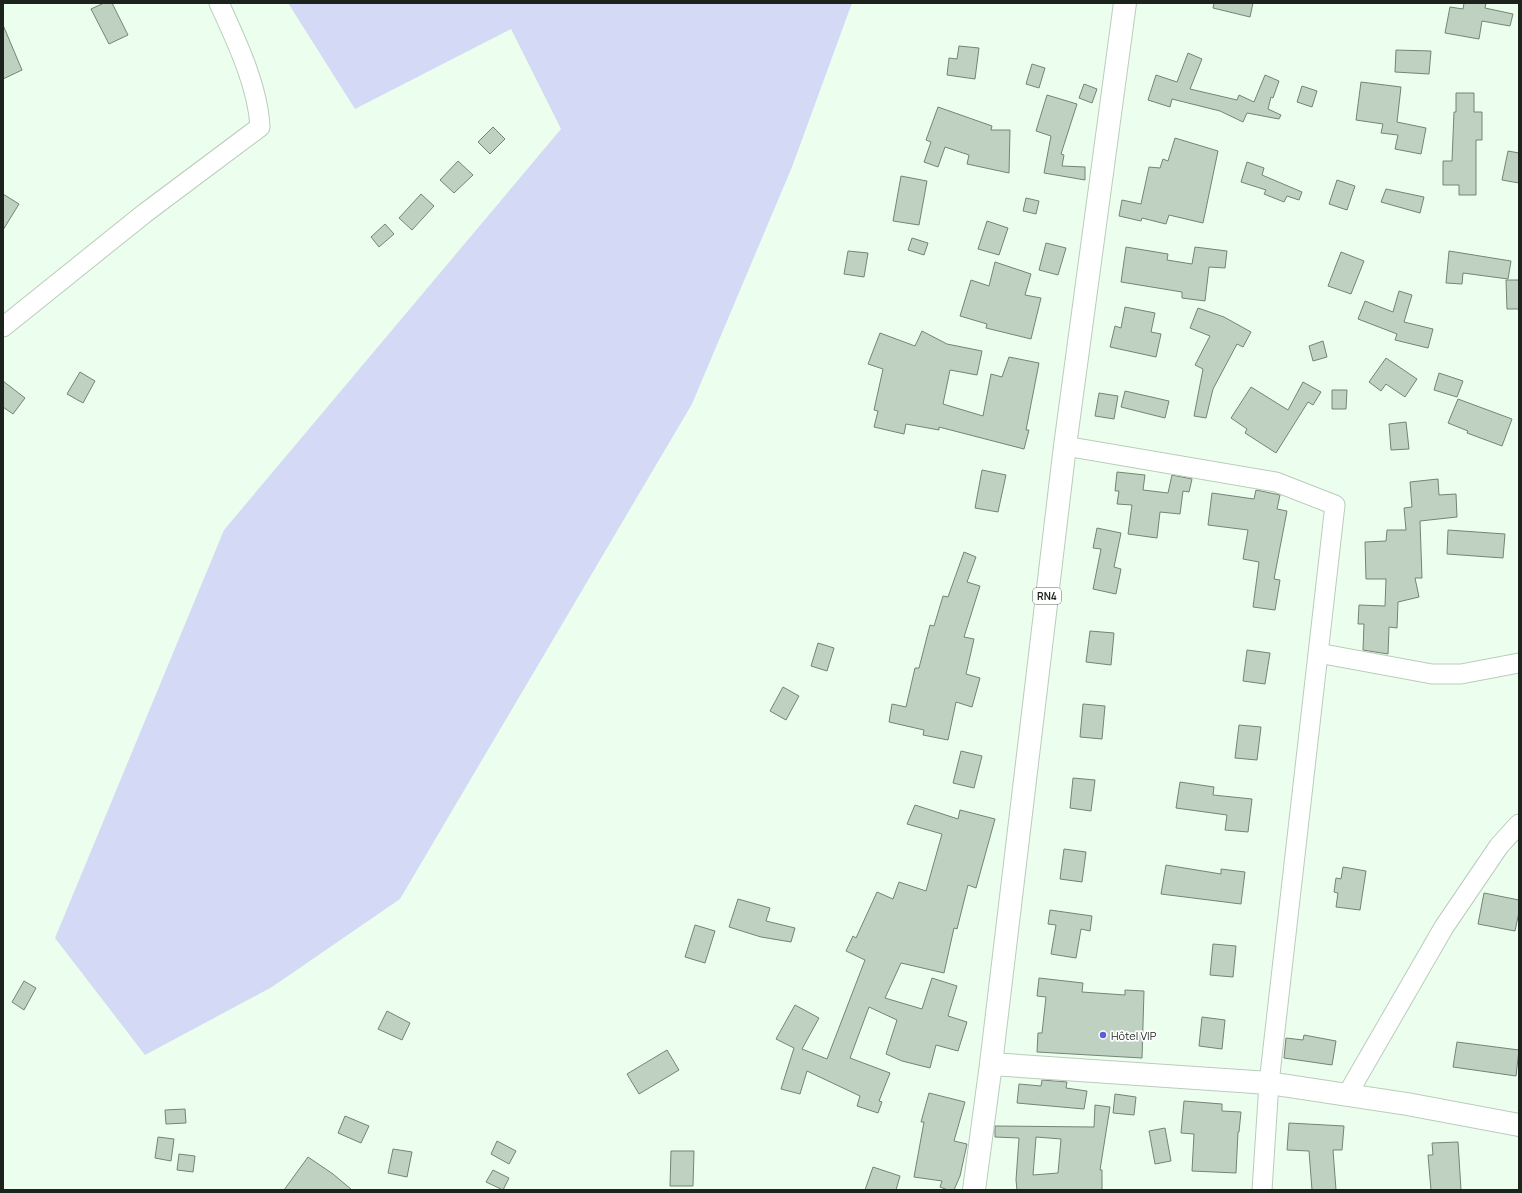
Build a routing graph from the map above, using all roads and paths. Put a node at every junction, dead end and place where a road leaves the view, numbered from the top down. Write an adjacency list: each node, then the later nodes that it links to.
1 (219, 3): 3 (street)
2 (1125, 3): 4 (main road, RN4)
3 (3, 327)
4 (1065, 446): 5 (street); 8 (main road, RN4)
5 (1318, 653): 6 (street); 9 (street)
6 (1519, 663)
7 (1519, 824): 10 (street)
8 (991, 1064): 9 (main road); 12 (main road, RN4)
9 (1269, 1083): 10 (main road); 13 (street)
10 (1347, 1095): 11 (main road)
11 (1519, 1125)
12 (974, 1190)
13 (1262, 1190)

